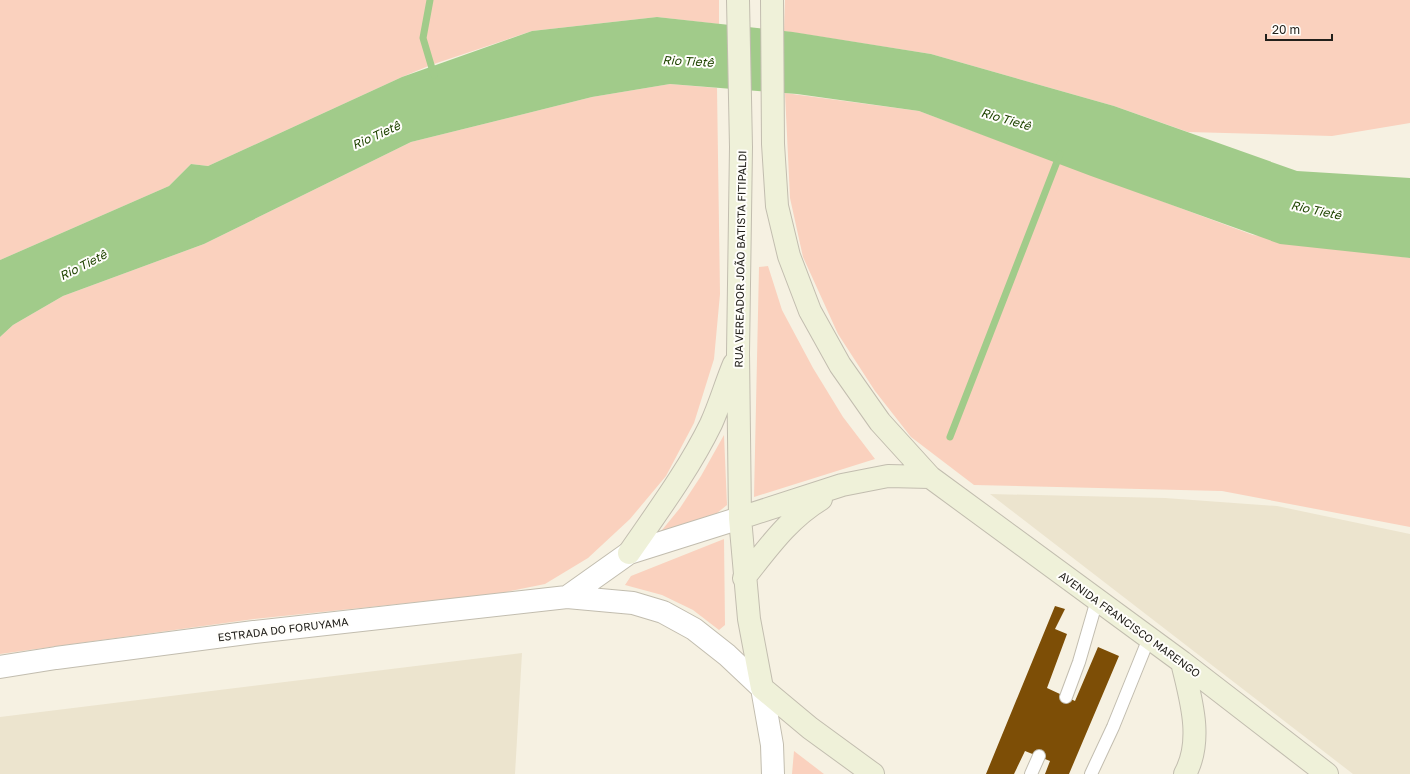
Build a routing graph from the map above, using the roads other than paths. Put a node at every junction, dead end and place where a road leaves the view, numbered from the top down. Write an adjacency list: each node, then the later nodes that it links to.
1 (738, 2): 3 (main road, RUA VEREADOR JOÃO BATISTA FITIPALDI)
2 (772, 2): 4 (main road)
3 (738, 353): 6 (main road, RUA VEREADOR JOÃO BATISTA FITIPALDI); 7 (main road)
4 (930, 477): 5 (main road); 10 (main road, AVENIDA FRANCISCO MARENGO)
5 (842, 485): 6 (main road); 8 (main road)
6 (740, 518): 7 (street); 8 (main road)
7 (629, 553): 9 (street)
8 (744, 578): 14 (main road)
9 (567, 597): 13 (street, ESTRADA DO FORUYAMA); 14 (street)
10 (1097, 600): 11 (main road, AVENIDA FRANCISCO MARENGO); 15 (lane)
11 (1149, 638): 12 (main road, AVENIDA FRANCISCO MARENGO); 20 (lane)
12 (1182, 662): 21 (main road); 22 (main road, AVENIDA FRANCISCO MARENGO)
13 (0, 667)
14 (762, 688): 17 (street); 18 (main road)
15 (1066, 697)
16 (1039, 756): 19 (lane)
17 (773, 774)
18 (873, 774)
19 (1031, 774)
20 (1091, 774)
21 (1185, 774)
22 (1328, 774)

